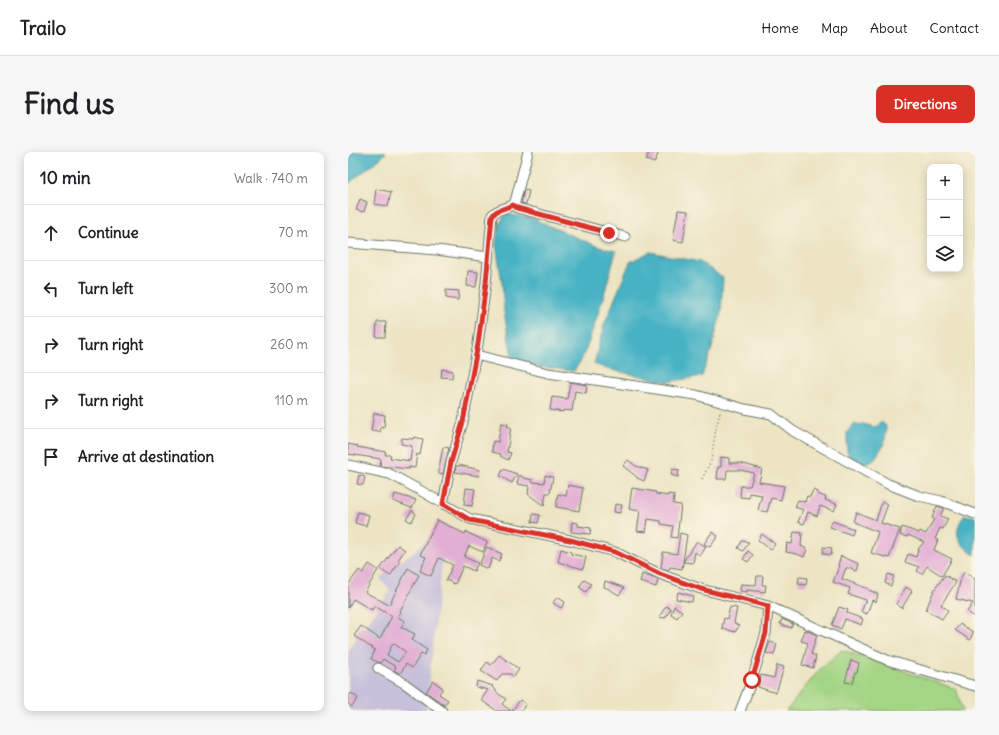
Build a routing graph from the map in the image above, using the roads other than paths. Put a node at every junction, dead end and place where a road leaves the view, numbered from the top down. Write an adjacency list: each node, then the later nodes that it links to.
1 (528, 152): 2 (street)
2 (513, 205): 3 (street); 5 (street)
3 (625, 237)
4 (348, 243): 5 (street)
5 (488, 257): 6 (street)
6 (476, 355): 8 (street); 9 (street)
7 (348, 465): 8 (street)
8 (443, 504): 10 (street)
9 (975, 514)
10 (768, 606): 12 (street); 14 (street)
11 (378, 668): 13 (street)
12 (975, 686)
13 (442, 711)
14 (740, 711)

